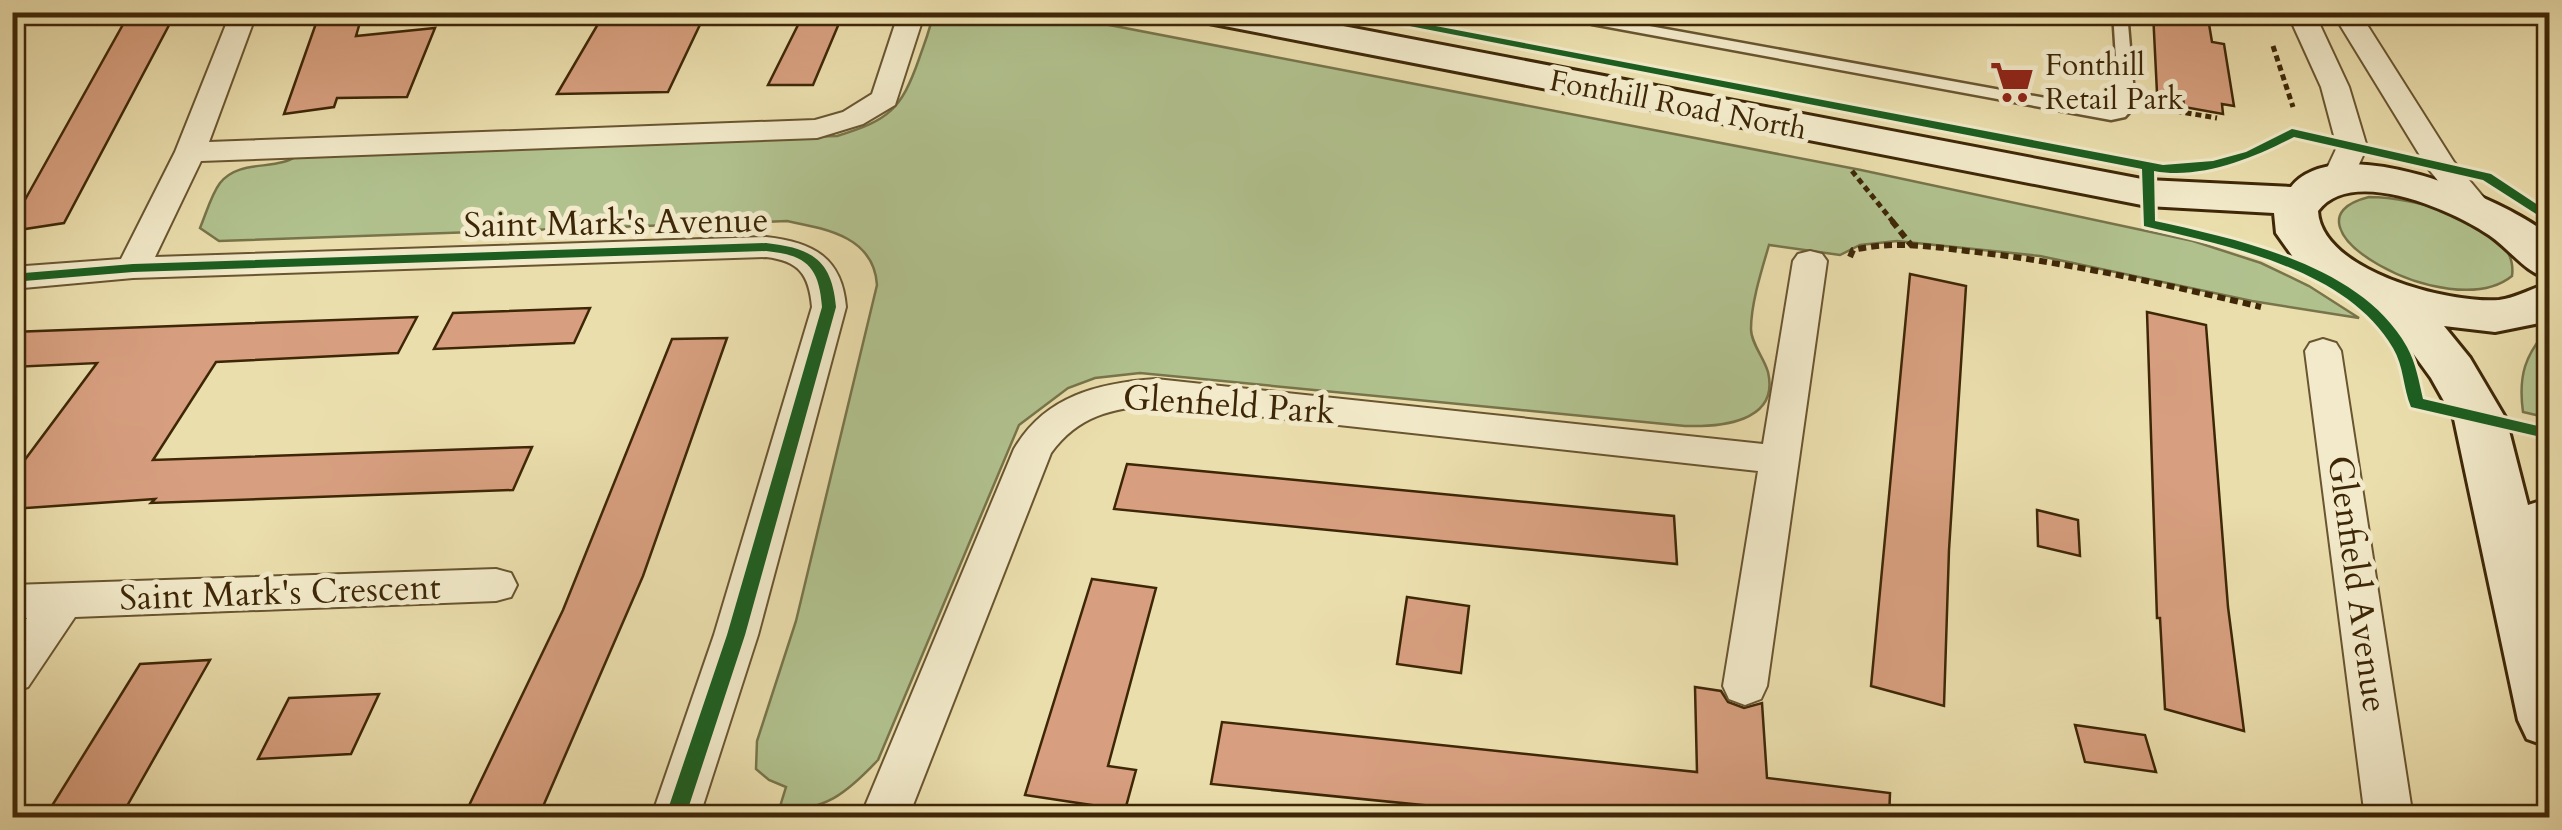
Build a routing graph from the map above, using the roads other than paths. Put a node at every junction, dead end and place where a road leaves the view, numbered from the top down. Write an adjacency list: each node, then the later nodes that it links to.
1 (244, 12): 8 (street)
2 (912, 12): 8 (street)
3 (1209, 12): 10 (main road, Fonthill Road North)
4 (1596, 12): 5 (lane)
5 (2120, 12)
6 (2300, 12): 9 (street)
7 (2345, 12): 11 (street)
8 (190, 152): 15 (street)
9 (2318, 191): 10 (main road, Fonthill Road North); 11 (main road, Fonthill Road North); 13 (main road)
10 (2147, 193): 13 (main road, Fonthill Road North)
11 (2481, 209): 12 (main road, Fonthill Road North); 18 (main road, Fonthill Road North)
12 (2550, 236)
13 (2313, 251): 17 (main road, Fonthill Road North)
14 (1810, 261): 21 (street)
15 (133, 268): 16 (street, Saint Mark's Avenue); 29 (street, Saint Mark's Avenue)
16 (12, 278)
17 (2370, 288): 18 (main road, Fonthill Road North); 20 (main road)
18 (2544, 291): 20 (main road)
19 (2323, 352): 31 (street, Glenfield Avenue)
20 (2480, 418): 22 (main road)
21 (1780, 460): 27 (street); 30 (street, Glenfield Park)
22 (2529, 534): 28 (main road)
23 (496, 585): 24 (street, Saint Mark's Crescent)
24 (64, 600): 25 (street, Saint Mark's Crescent); 26 (street)
25 (12, 602)
26 (12, 674)
27 (1745, 686)
28 (2550, 720)
29 (675, 818)
30 (884, 818)
31 (2389, 818)

